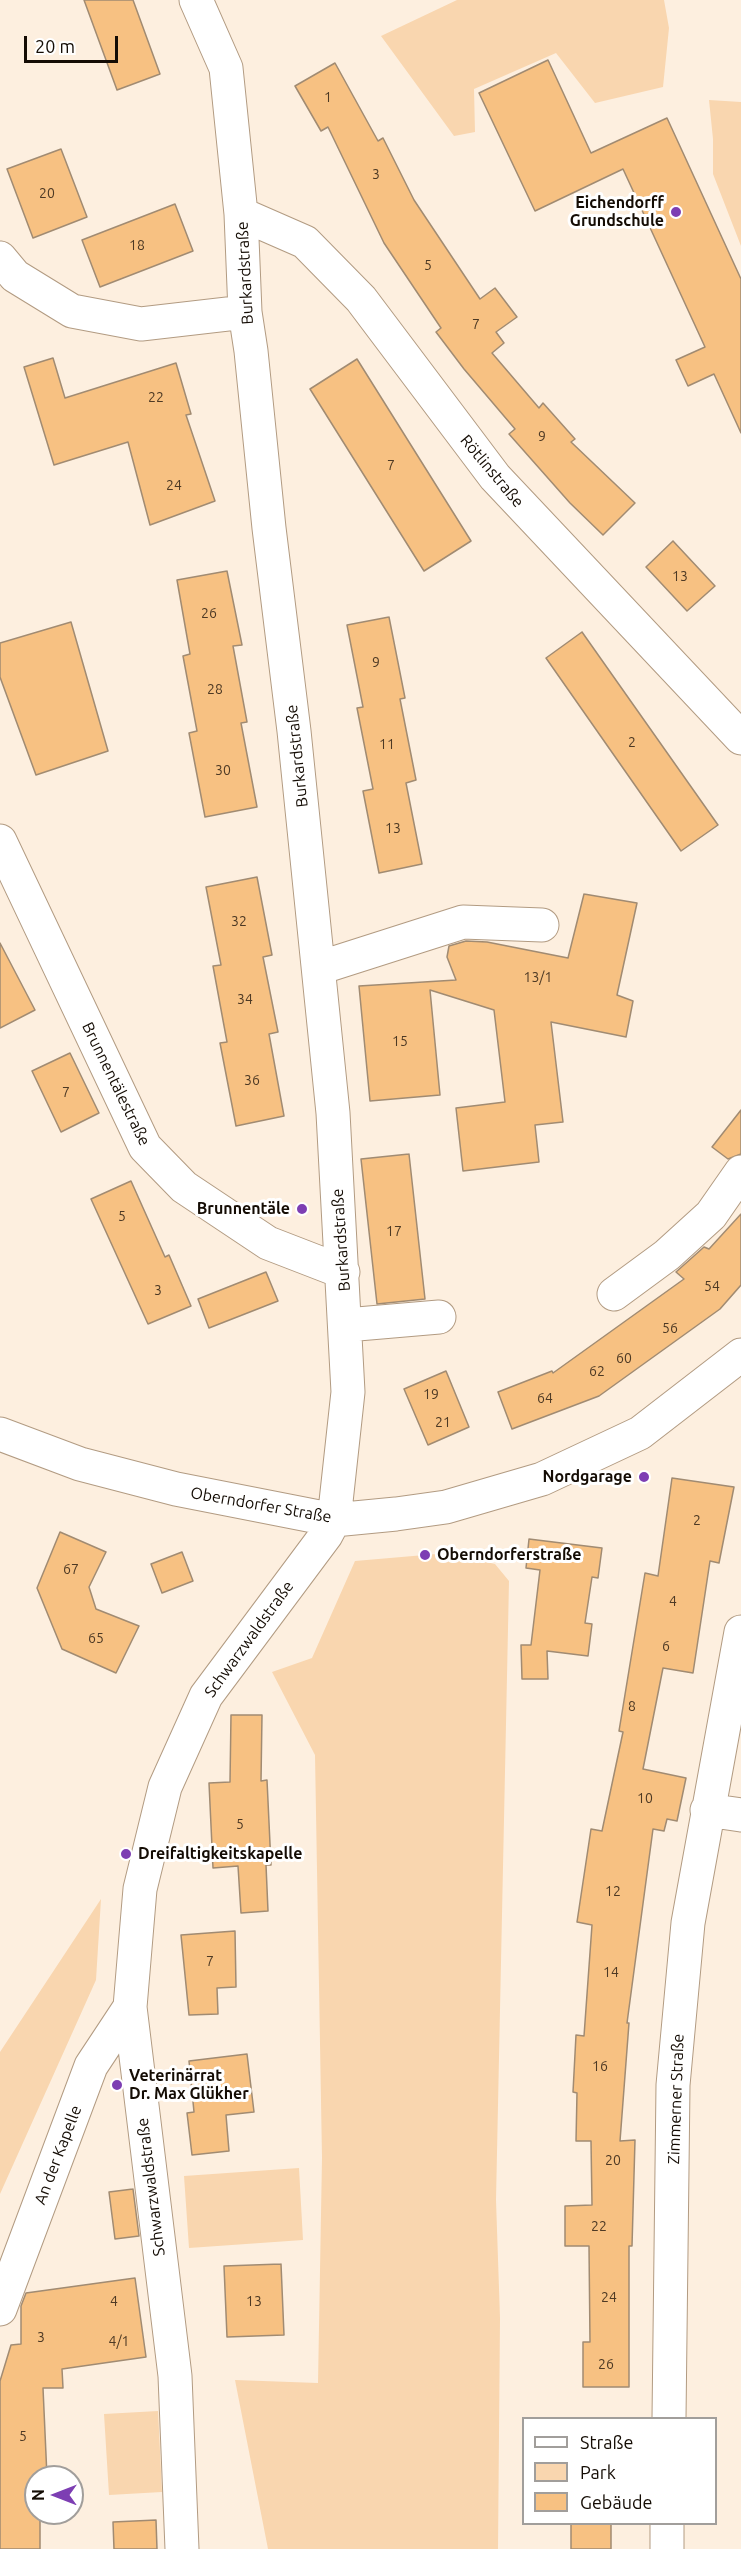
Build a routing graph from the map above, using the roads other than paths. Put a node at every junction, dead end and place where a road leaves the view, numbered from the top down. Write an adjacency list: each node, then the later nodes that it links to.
1 (196, 0): 2 (street, Burkardstraße)
2 (242, 214): 4 (street, Burkardstraße); 5 (street, Rötlinstraße)
3 (0, 258): 4 (street)
4 (245, 312): 8 (street, Burkardstraße)
5 (741, 738)
6 (0, 841): 10 (street, Brunnentälestraße)
7 (542, 925): 8 (street)
8 (319, 968): 10 (street, Burkardstraße)
9 (741, 1172): 11 (street)
10 (343, 1272): 13 (street, Burkardstraße)
11 (614, 1294)
12 (439, 1317): 13 (street)
13 (346, 1325): 16 (street, Burkardstraße)
14 (741, 1355): 16 (street, Oberndorfer Straße)
15 (0, 1434): 16 (street, Oberndorfer Straße)
16 (334, 1520): 20 (street, Schwarzwaldstraße)
17 (741, 1632): 18 (street, Zimmerner Straße)
18 (720, 1793): 19 (street); 22 (street, Zimmerner Straße)
19 (741, 1815)
20 (129, 2007): 21 (street, An der Kapelle); 24 (street, Schwarzwaldstraße)
21 (0, 2309)
22 (669, 2417)
23 (667, 2525): 25 (street)
24 (183, 2549)
25 (667, 2549)

